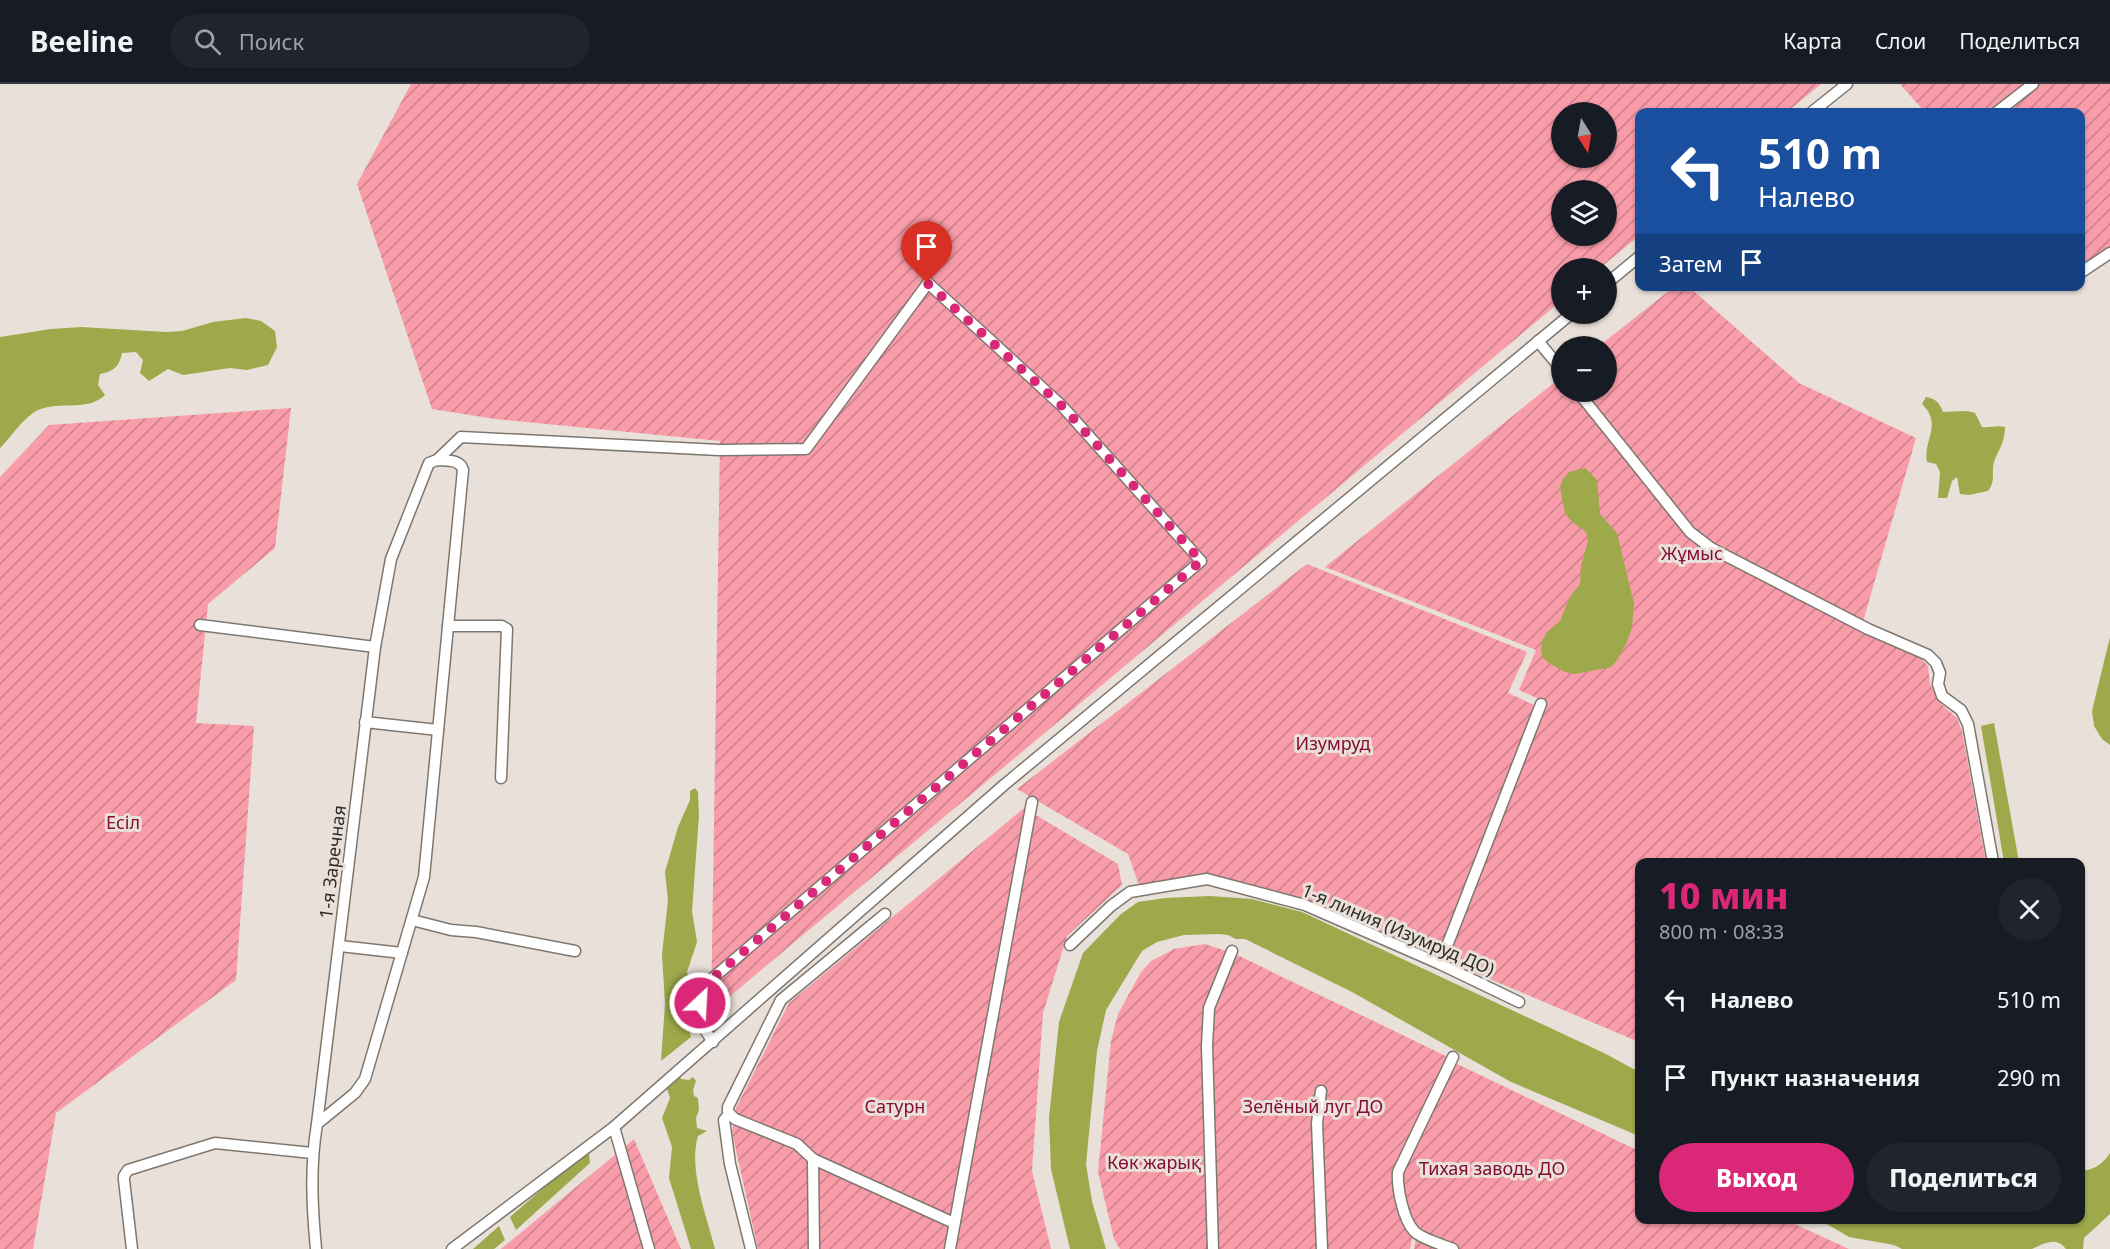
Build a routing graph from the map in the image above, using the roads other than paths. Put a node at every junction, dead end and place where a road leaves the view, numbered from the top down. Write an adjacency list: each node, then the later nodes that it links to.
1 (1846, 84): 3 (street)
2 (2033, 84): 4 (street)
3 (1817, 108)
4 (2002, 108)
5 (2110, 253): 7 (street)
6 (1635, 260): 8 (street)
7 (2085, 270)
8 (1617, 275)
9 (1558, 324): 10 (street)
10 (1538, 340): 11 (street); 32 (street)
11 (1551, 356)
12 (1586, 402): 22 (street)
13 (436, 460): 15 (street); 16 (street, 1-я Заречная); 32 (street, 1-я Заречная)
14 (200, 625): 16 (street)
15 (448, 626): 19 (street); 20 (street)
16 (375, 647): 18 (street, 1-я Заречная)
17 (1541, 704): 30 (street)
18 (365, 722): 19 (street); 25 (street, 1-я Заречная)
19 (438, 730): 24 (street)
20 (501, 778)
21 (1032, 802): 40 (street)
22 (1992, 858)
23 (885, 914): 35 (street)
24 (412, 920): 27 (street); 29 (street)
25 (340, 945): 29 (street); 36 (street, 1-я Заречная)
26 (1070, 945): 30 (street, 1-я линия (Изумруд ДО))
27 (575, 951)
28 (1232, 951): 48 (street)
29 (402, 953): 36 (street)
30 (1440, 964): 31 (street, 1-я линия (Изумруд ДО))
31 (1519, 1002)
32 (713, 1042): 37 (street)
33 (1453, 1058): 50 (street)
34 (1321, 1091): 49 (street)
35 (729, 1114): 39 (street); 45 (street)
36 (318, 1124): 38 (street, 1-я Заречная)
37 (614, 1127): 43 (street); 44 (street)
38 (312, 1153): 41 (street); 42 (street, 1-я Заречная)
39 (813, 1159): 40 (street); 46 (street)
40 (954, 1223): 47 (street)
41 (132, 1249)
42 (316, 1249)
43 (452, 1249)
44 (649, 1249)
45 (751, 1249)
46 (814, 1249)
47 (950, 1249)
48 (1214, 1249)
49 (1322, 1249)
50 (1453, 1249)

